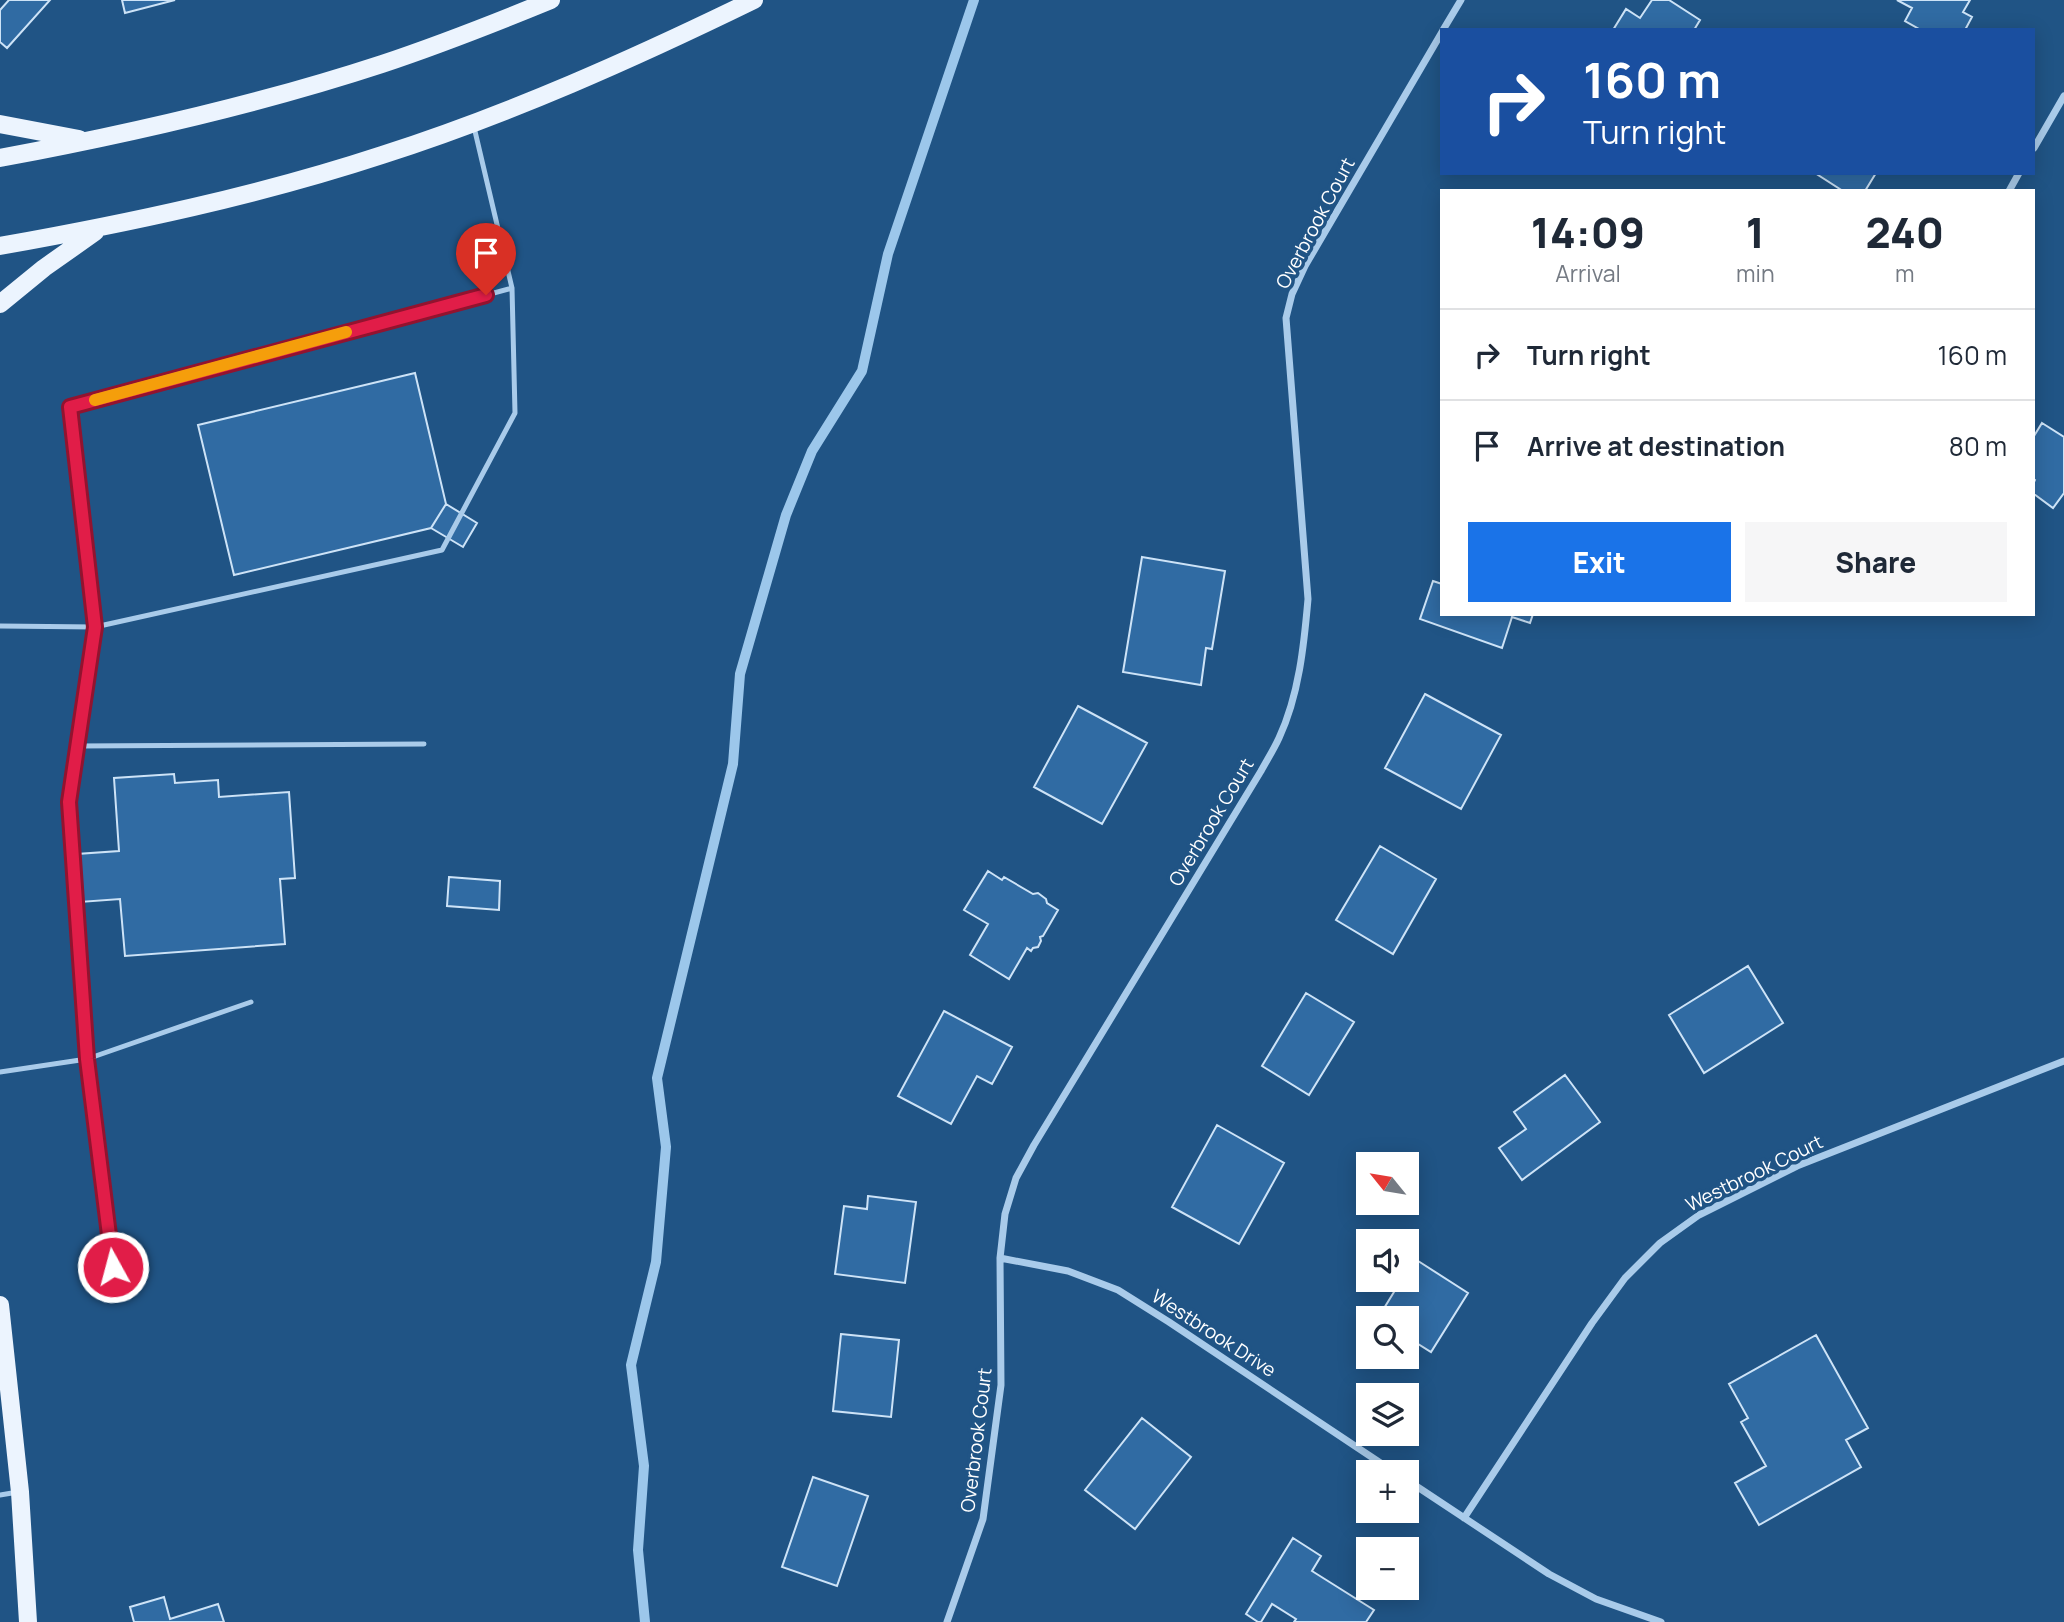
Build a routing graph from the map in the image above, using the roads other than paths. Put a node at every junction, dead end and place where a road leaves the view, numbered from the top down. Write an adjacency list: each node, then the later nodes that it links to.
1 (551, 0): 9 (main road)
2 (754, 0): 7 (main road)
3 (1461, 0): 4 (street, Overbrook Court)
4 (1445, 28)
5 (1440, 36): 24 (street, Overbrook Court)
6 (2064, 96): 10 (street)
7 (473, 123): 12 (main road); 14 (lane)
8 (0, 124): 9 (main road)
9 (89, 141): 11 (main road)
10 (2035, 146)
11 (0, 158)
12 (101, 228): 13 (main road); 15 (main road)
13 (0, 246)
14 (512, 288): 17 (lane); 17 (lane)
15 (0, 304)
16 (0, 626): 17 (lane)
17 (95, 627): 19 (lane)
18 (424, 744): 19 (lane)
19 (77, 746): 21 (lane)
20 (251, 1002): 21 (lane)
21 (87, 1059): 23 (lane); 25 (lane)
22 (2064, 1061): 32 (street, Westbrook Court)
23 (0, 1072)
24 (1000, 1258): 28 (street, Westbrook Drive); 34 (street, Overbrook Court)
25 (113, 1267)
26 (0, 1305): 27 (main road)
27 (3, 1358): 30 (main road)
28 (1377, 1460)
29 (1419, 1488): 32 (street)
30 (20, 1492): 31 (lane); 33 (main road)
31 (0, 1495)
32 (1464, 1518): 35 (street)
33 (28, 1622)
34 (947, 1622)
35 (1661, 1622)

